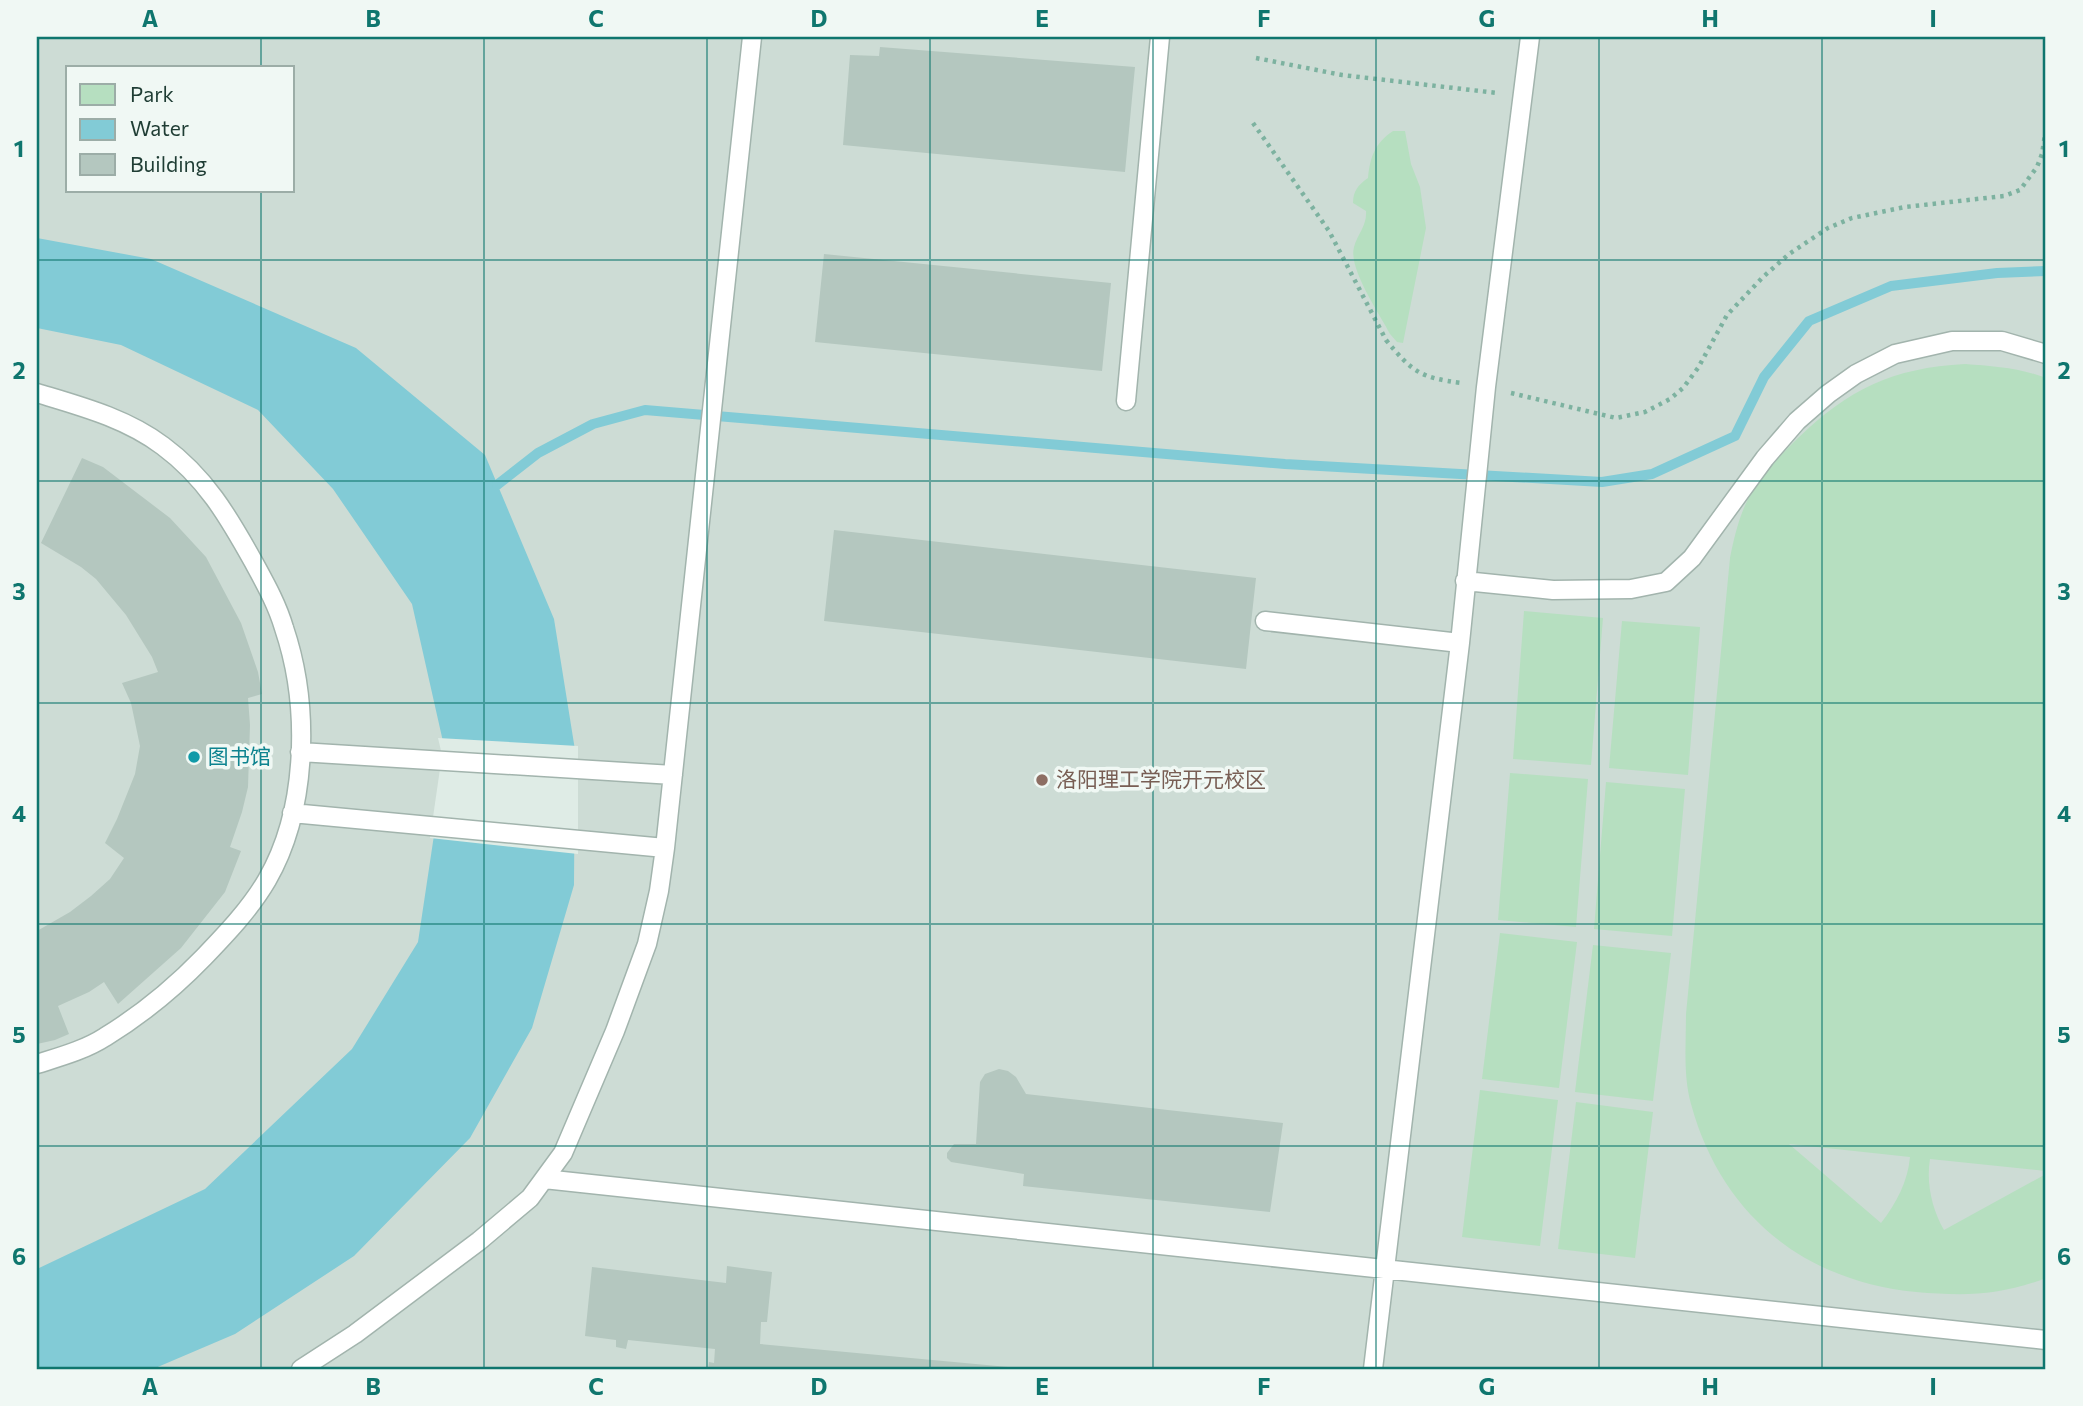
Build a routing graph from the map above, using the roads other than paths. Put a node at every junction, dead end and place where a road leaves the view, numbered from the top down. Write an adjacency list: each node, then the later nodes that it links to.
1 (752, 37): 11 (lane)
2 (1160, 37): 6 (lane)
3 (1530, 37): 7 (lane)
4 (2046, 354): 7 (lane)
5 (37, 393): 10 (lane)
6 (1126, 401)
7 (1465, 581): 9 (lane)
8 (1265, 621): 9 (lane)
9 (1460, 643): 16 (lane)
10 (300, 752): 11 (lane); 12 (lane)
11 (673, 775): 13 (lane)
12 (292, 813): 13 (lane); 14 (lane)
13 (665, 848): 15 (lane)
14 (37, 1065)
15 (544, 1179): 16 (lane); 18 (lane)
16 (1385, 1269): 17 (lane); 19 (lane)
17 (2046, 1340)
18 (301, 1369)
19 (1373, 1369)

